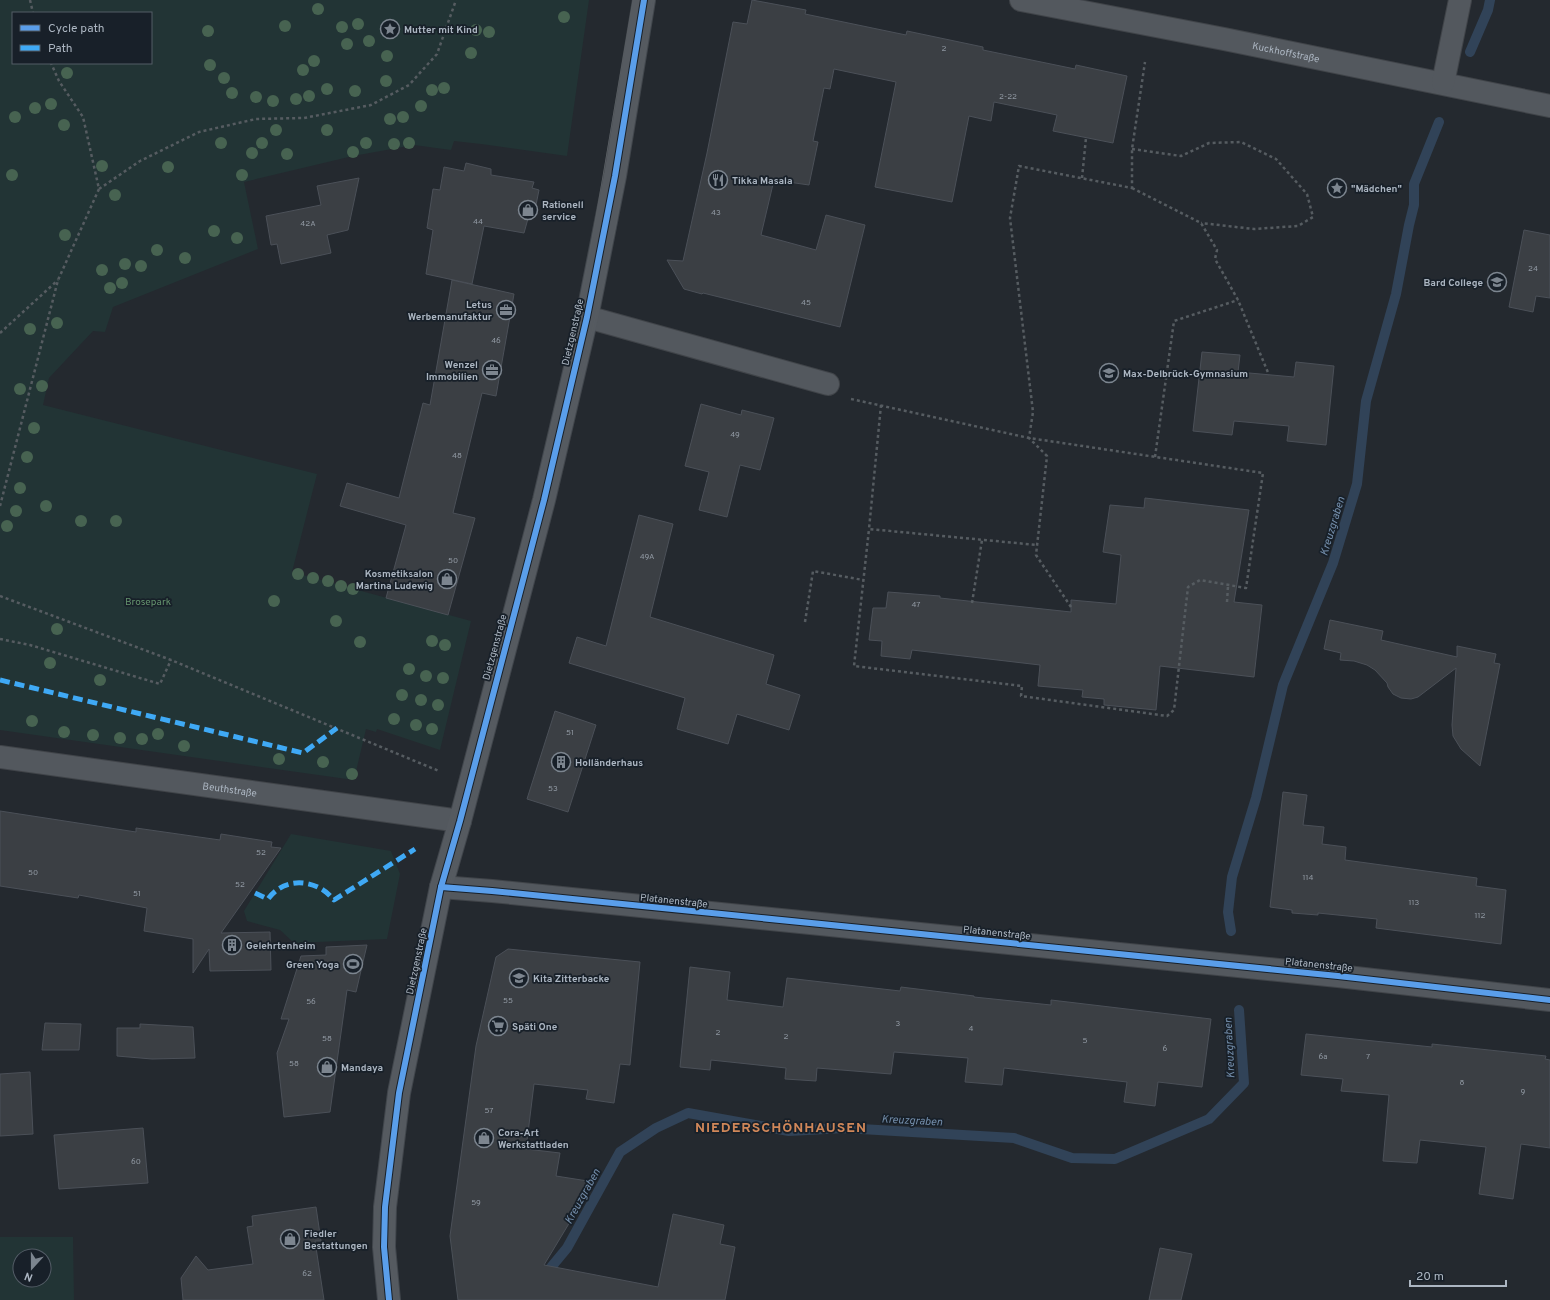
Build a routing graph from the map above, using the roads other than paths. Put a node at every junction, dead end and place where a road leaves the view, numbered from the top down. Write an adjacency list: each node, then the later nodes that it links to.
1 (644, 0): 6 (main road, Dietzgenstraße)
2 (1021, 0): 4 (street, Kuckhoffstraße)
3 (1460, 0): 4 (street)
4 (1443, 83): 5 (street, Kuckhoffstraße)
5 (1550, 106)
6 (587, 317): 7 (street); 9 (main road, Dietzgenstraße)
7 (828, 384)
8 (0, 757): 9 (street, Beuthstraße)
9 (460, 821): 10 (main road, Dietzgenstraße)
10 (441, 887): 11 (street, Platanenstraße); 12 (main road, Dietzgenstraße)
11 (1550, 1000)
12 (389, 1300)

